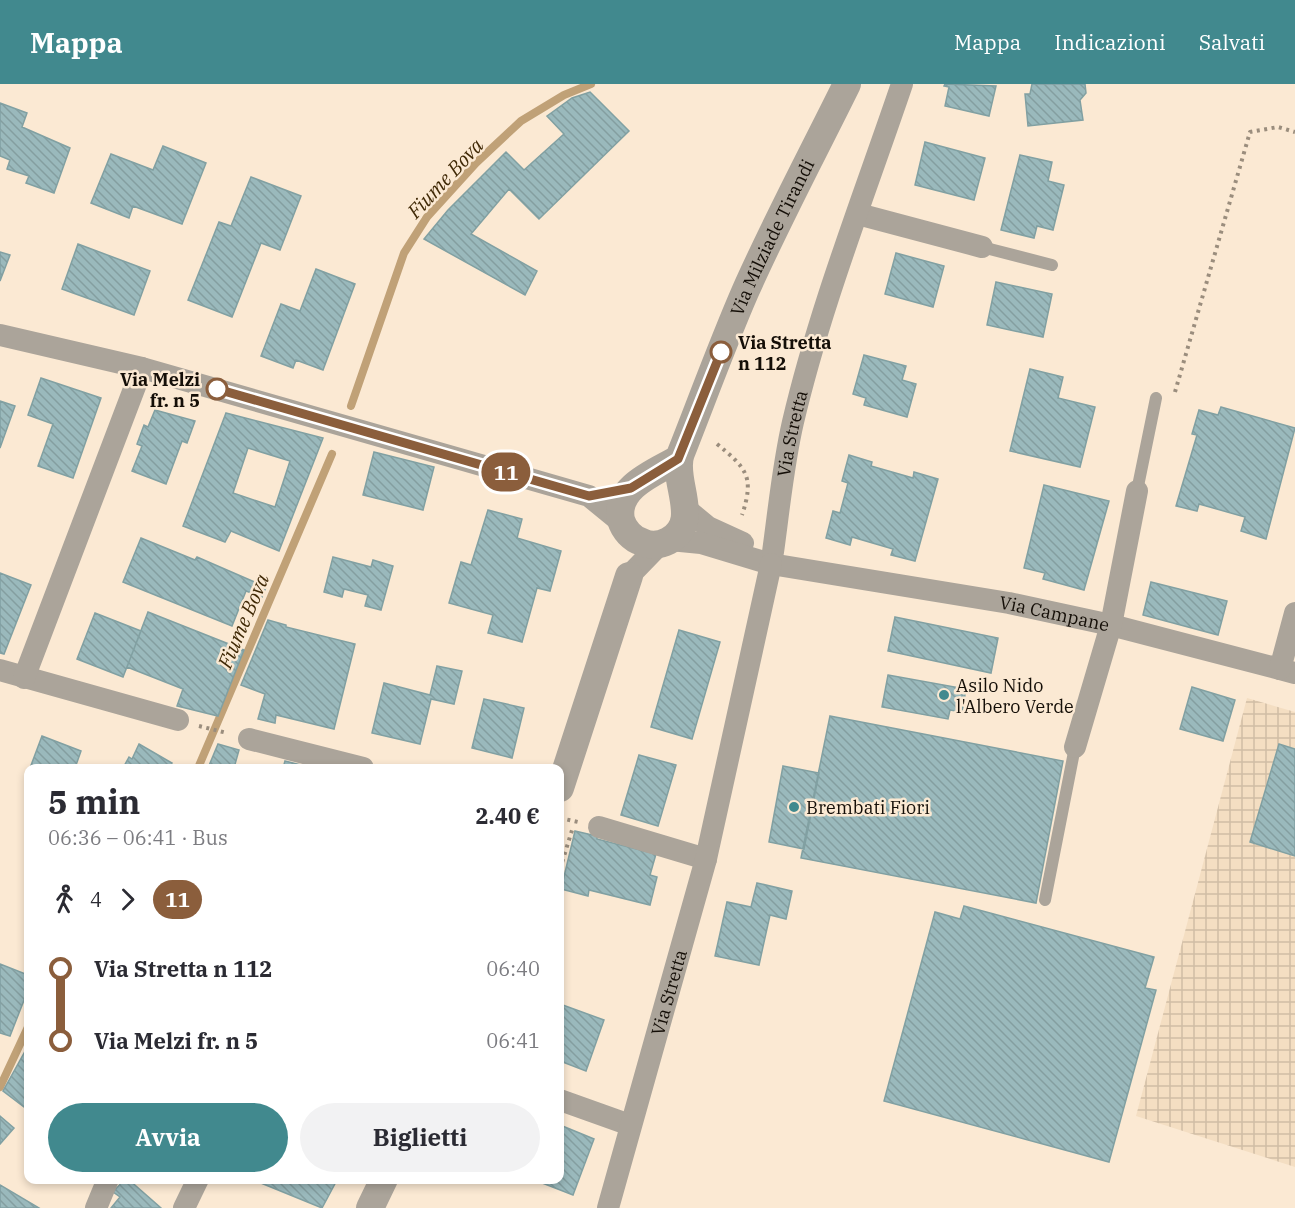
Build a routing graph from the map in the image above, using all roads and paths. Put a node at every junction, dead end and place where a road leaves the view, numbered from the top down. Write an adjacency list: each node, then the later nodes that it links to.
1 (847, 84): 11 (street, Via Milziade Tirandi)
2 (902, 84): 4 (street, Via Stretta)
3 (1295, 132): 9 (path)
4 (858, 214): 5 (street); 19 (street, Via Stretta)
5 (982, 247): 6 (lane)
6 (1052, 265)
7 (0, 335): 8 (street)
8 (142, 368): 14 (street); 25 (street)
9 (1156, 398): 13 (lane)
10 (717, 444): 16 (path)
11 (678, 459): 12 (street); 15 (street)
12 (635, 485): 14 (street); 15 (street); 17 (street)
13 (1137, 490): 22 (street)
14 (589, 496): 17 (street)
15 (685, 504): 18 (street); 19 (street, Via Campane)
16 (739, 524)
17 (624, 527): 18 (street); 20 (street)
18 (666, 542): 19 (street, Via Campane); 20 (street)
19 (772, 558): 22 (street, Via Campane); 34 (street, Via Stretta)
20 (629, 576): 30 (street)
21 (1295, 613): 24 (street)
22 (1111, 625): 24 (street, Via Campane); 28 (street)
23 (0, 670): 25 (street)
24 (1287, 671)
25 (24, 678): 26 (street)
26 (188, 723): 27 (path)
27 (239, 737): 29 (street)
28 (1075, 747): 35 (lane)
29 (347, 764)
30 (564, 776)
31 (564, 819): 32 (path)
32 (575, 821)
33 (599, 827): 34 (street)
34 (706, 859): 37 (street, Via Stretta)
35 (1045, 900)
36 (564, 1101): 37 (street)
37 (630, 1125): 44 (street, Via Stretta)
38 (106, 1184): 41 (street)
39 (196, 1184): 42 (street)
40 (381, 1184): 43 (street)
41 (96, 1208)
42 (184, 1208)
43 (369, 1208)
44 (608, 1208)

